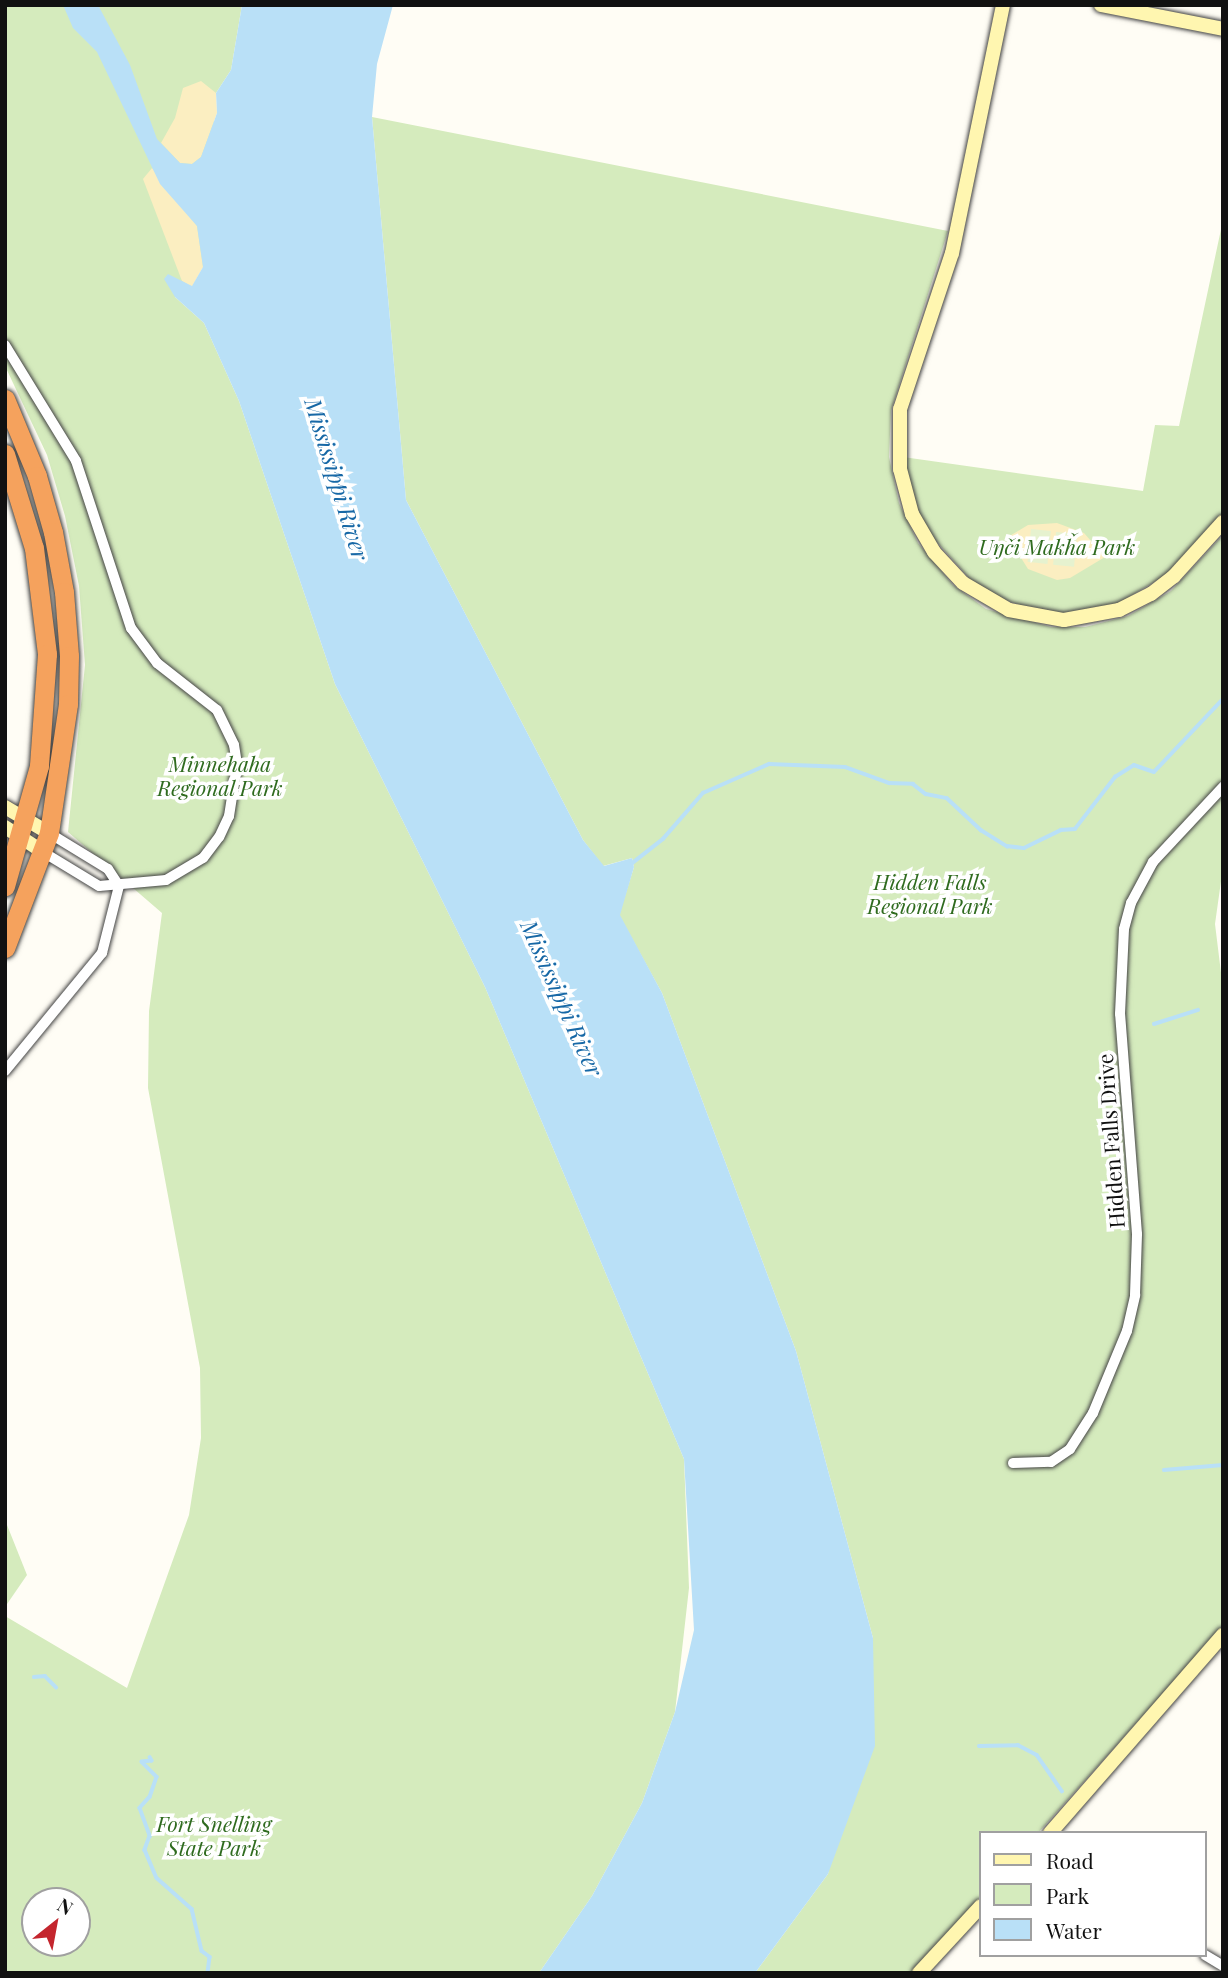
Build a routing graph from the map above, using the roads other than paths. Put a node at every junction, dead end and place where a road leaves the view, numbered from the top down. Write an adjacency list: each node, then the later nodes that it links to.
1 (1003, 5): 8 (street)
2 (1101, 5): 3 (street)
3 (1139, 9): 4 (street)
4 (1223, 29)
5 (5, 345): 15 (street)
6 (5, 399): 12 (highway)
7 (5, 454): 11 (highway)
8 (1223, 522)
9 (1223, 788): 18 (street, Hidden Falls Drive)
10 (5, 807): 11 (street)
11 (18, 828): 12 (street); 13 (street); 14 (highway)
12 (49, 833): 13 (highway); 15 (street)
13 (43, 852): 15 (street); 16 (highway)
14 (5, 886)
15 (119, 886): 17 (street)
16 (5, 948)
17 (5, 1072)
18 (1013, 1462)
19 (1223, 1634): 20 (street)
20 (1055, 1831)
21 (979, 1908): 24 (street)
22 (1207, 1956): 23 (street)
23 (1223, 1965)
24 (919, 1973)

